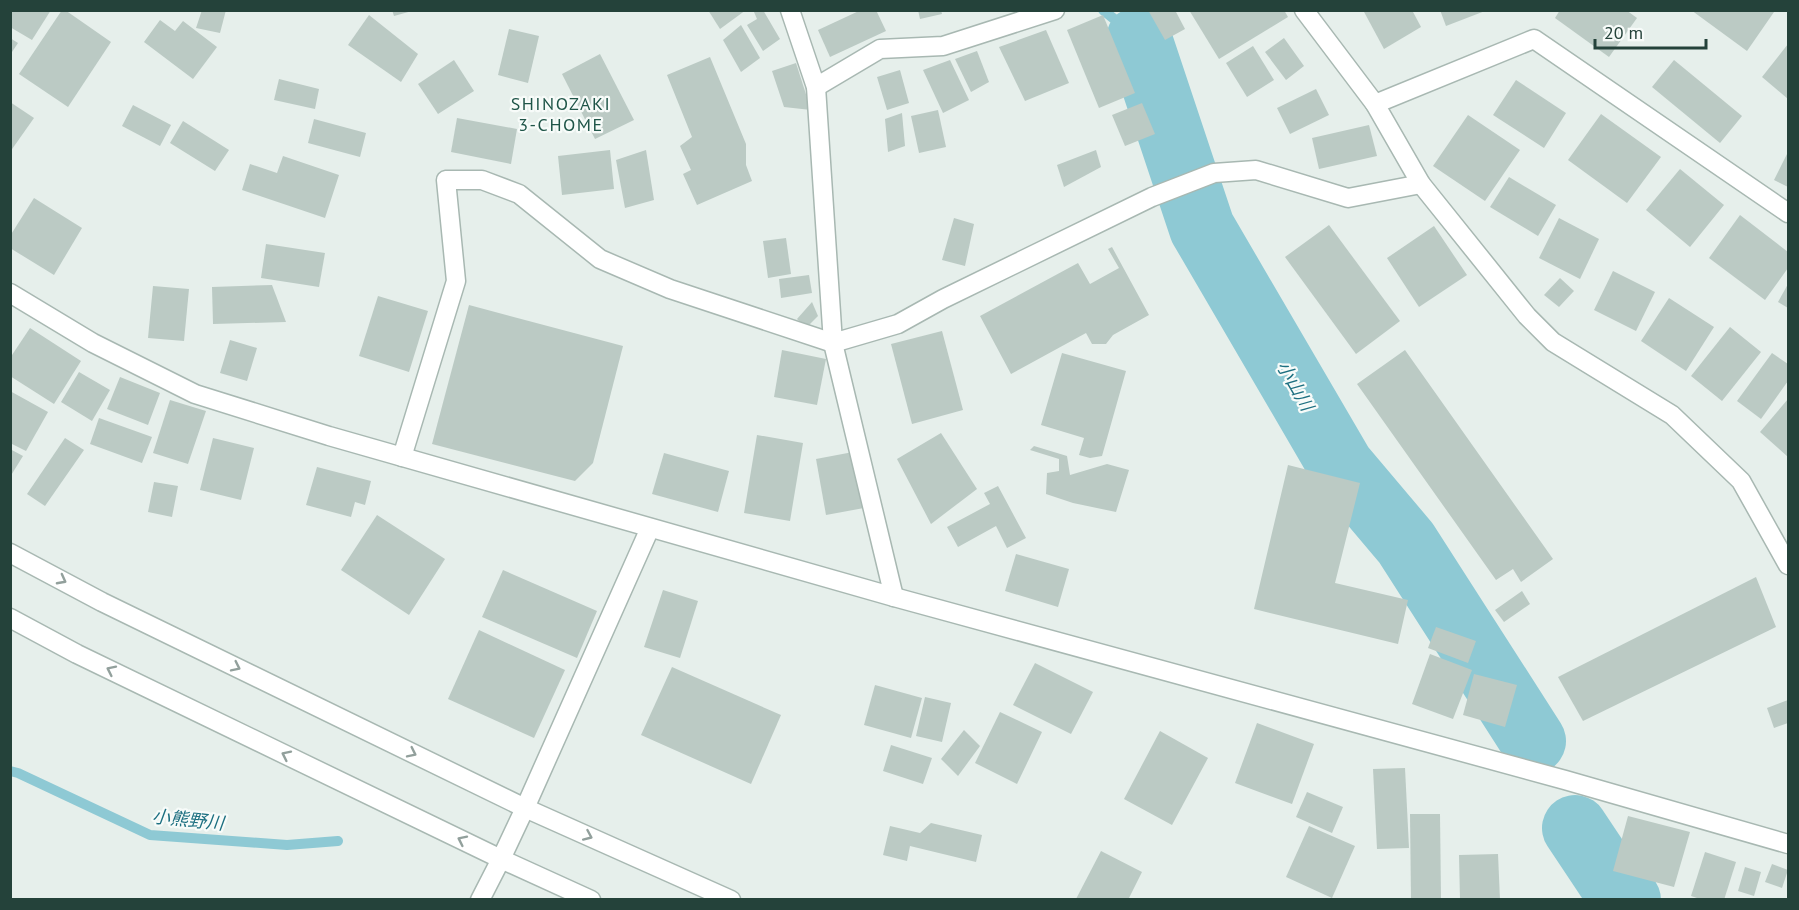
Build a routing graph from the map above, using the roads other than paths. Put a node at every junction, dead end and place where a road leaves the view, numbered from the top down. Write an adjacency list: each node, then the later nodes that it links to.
1 (790, 10): 4 (street)
2 (1054, 10): 4 (street)
3 (1304, 10): 5 (street)
4 (816, 87): 9 (street)
5 (1375, 104): 6 (street); 7 (street)
6 (1421, 184): 9 (street); 13 (street)
7 (1788, 213)
8 (10, 293): 10 (street)
9 (833, 343): 10 (street); 14 (street)
10 (402, 457): 11 (street)
11 (650, 528): 14 (street); 16 (street)
12 (10, 553): 16 (street, one-way to 16)
13 (1788, 565)
14 (894, 597): 17 (street)
15 (10, 618): 18 (street, one-way to 15)
16 (525, 808): 18 (street); 21 (street, one-way to 21)
17 (1788, 844)
18 (501, 859): 19 (street); 20 (street)
19 (480, 900)
20 (591, 900)
21 (731, 900)

